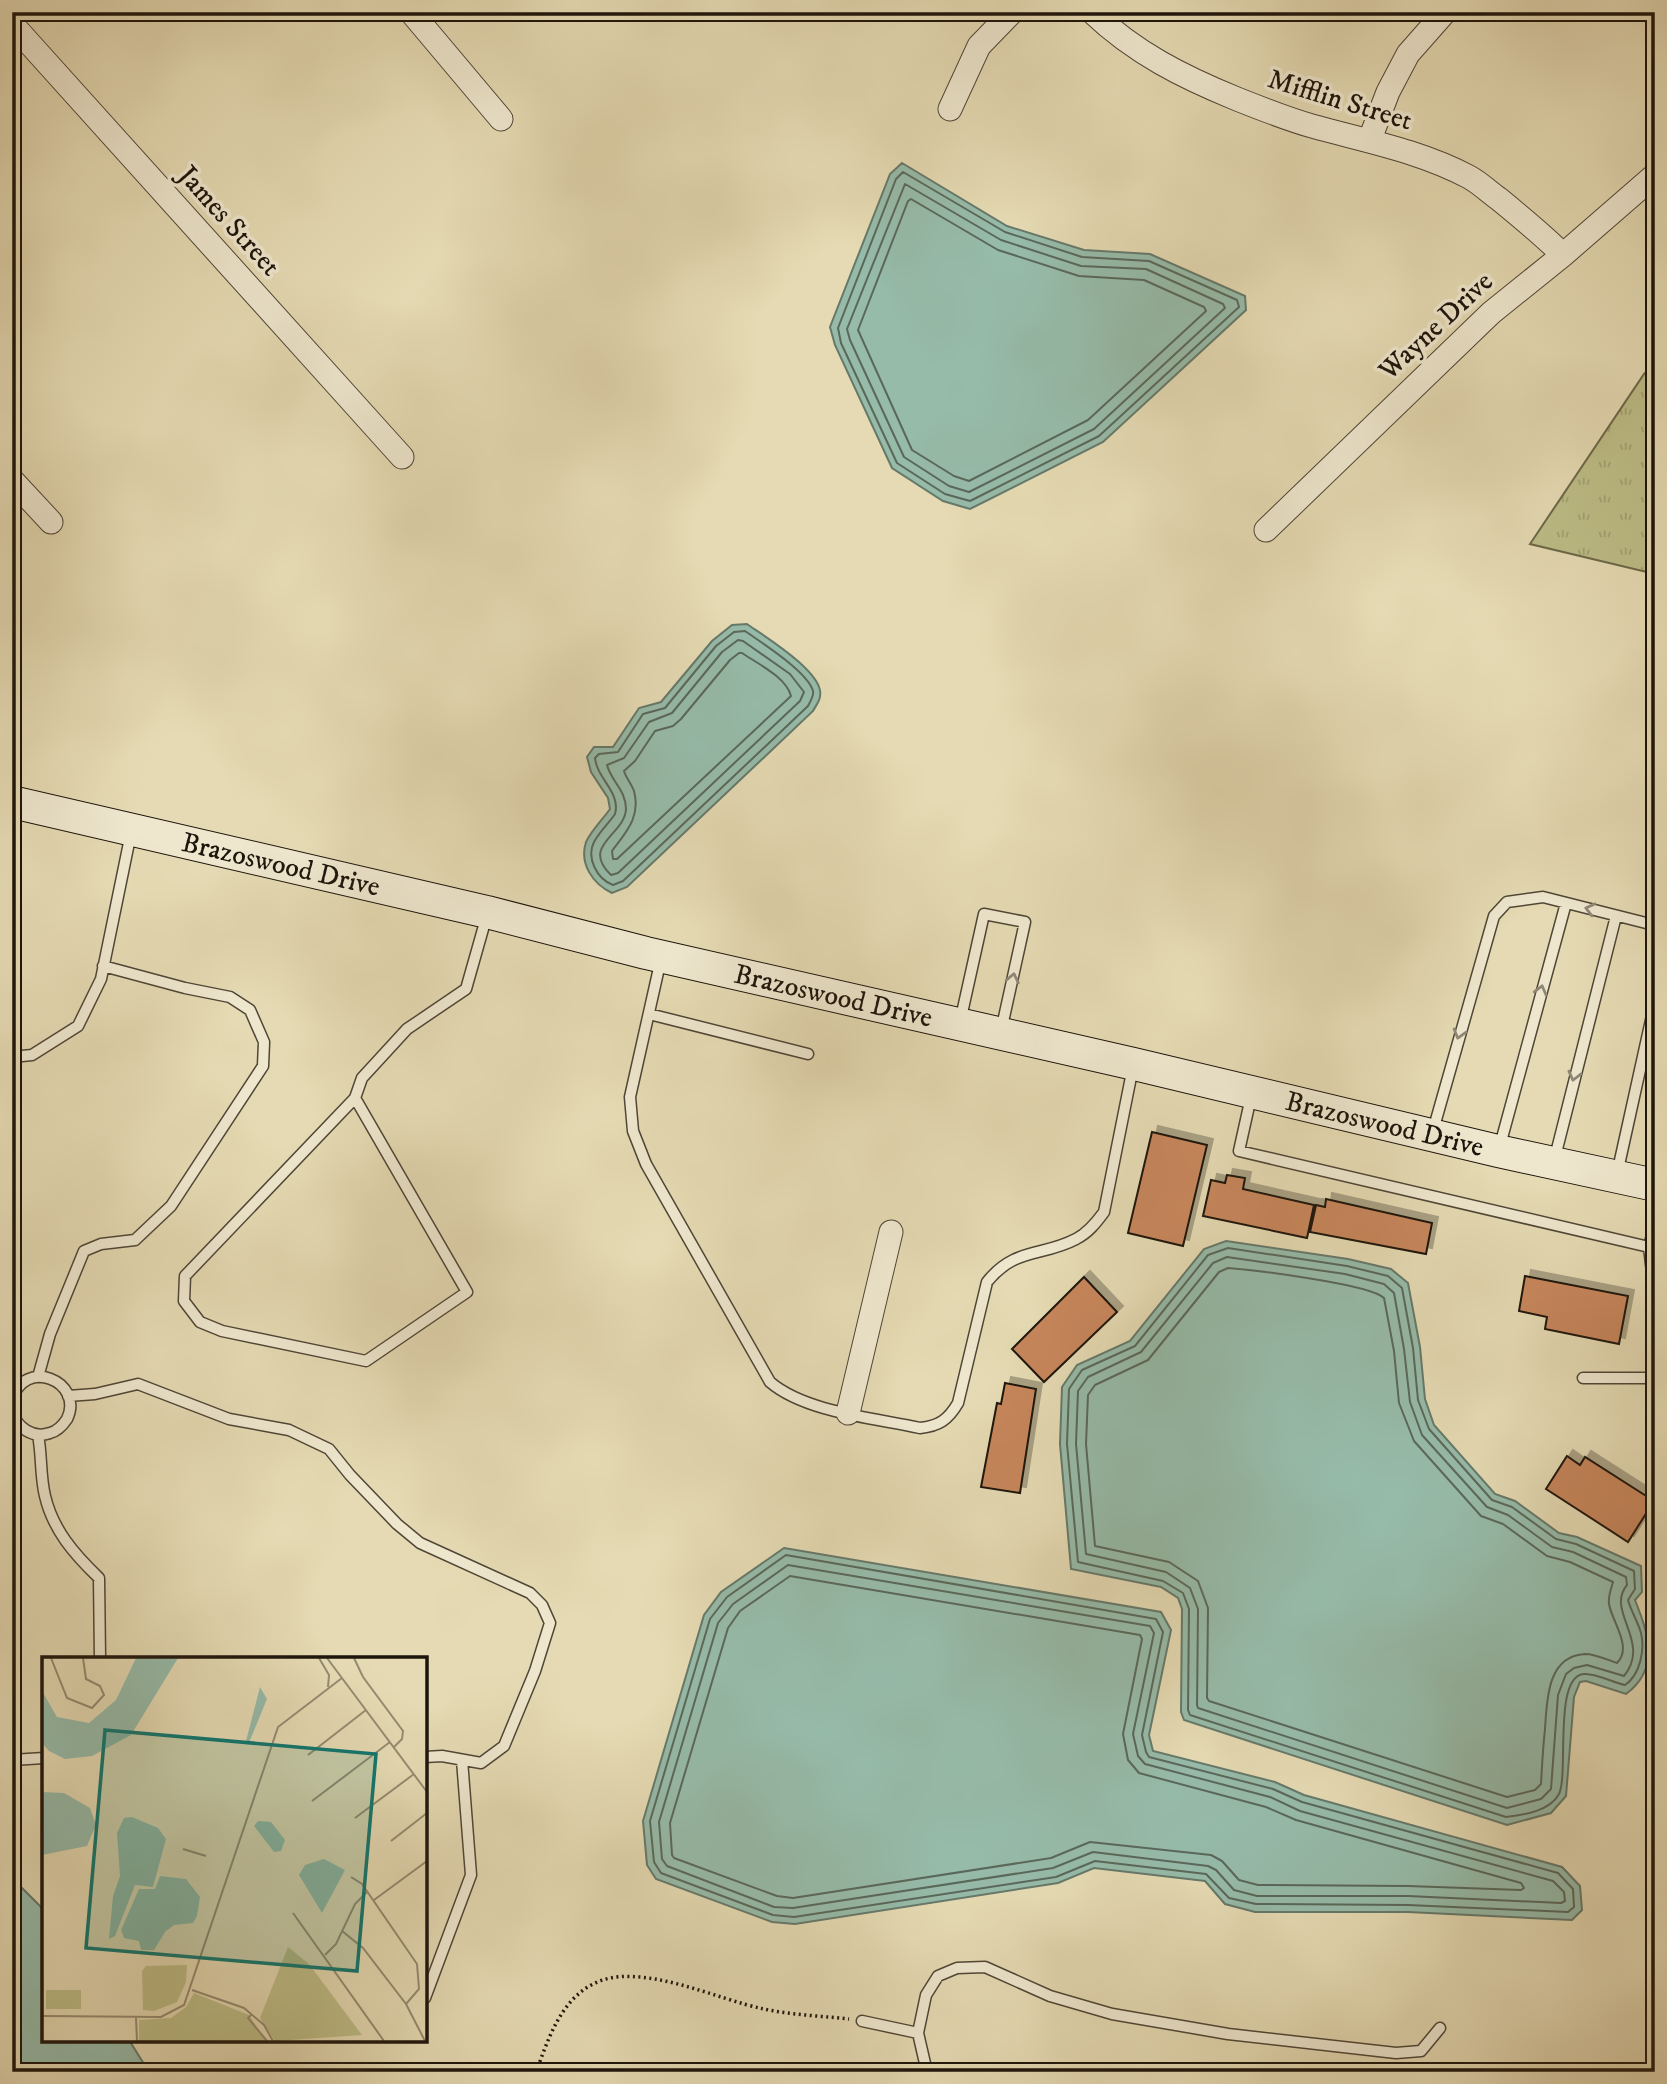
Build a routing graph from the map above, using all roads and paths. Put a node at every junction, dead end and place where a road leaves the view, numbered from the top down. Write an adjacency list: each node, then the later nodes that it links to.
1 (411, 12): 7 (street)
2 (1012, 12): 6 (street)
3 (1092, 12): 8 (street, Mifflin Street)
4 (1445, 12): 8 (street)
5 (12, 24): 11 (street, James Street)
6 (950, 109)
7 (501, 119)
8 (1370, 139): 10 (street, Mifflin Street)
9 (1655, 175): 10 (street, Wayne Drive)
10 (1563, 255): 14 (street, Wayne Drive)
11 (402, 457)
12 (12, 480): 13 (street)
13 (51, 522)
14 (1266, 530)
15 (12, 802): 16 (street, Brazoswood Drive)
16 (131, 831): 18 (street, Brazoswood Drive); 22 (lane)
17 (1566, 903): 19 (lane, one-way to 17); 32 (lane, one-way to 32); 33 (lane, one-way to 17)
18 (487, 912): 21 (street, Brazoswood Drive); 31 (lane)
19 (1616, 916): 20 (lane); 34 (lane, one-way to 34)
20 (1655, 929)
21 (662, 956): 24 (lane); 25 (street, Brazoswood Drive)
22 (103, 966): 28 (lane); 41 (lane)
23 (1655, 1002): 35 (lane)
24 (649, 1014): 27 (lane); 47 (lane)
25 (960, 1024): 26 (street, Brazoswood Drive); 26 (lane, one-way to 25)
26 (1001, 1034): 29 (street, Brazoswood Drive)
27 (808, 1054)
28 (12, 1057)
29 (1134, 1064): 30 (street, Brazoswood Drive); 47 (lane)
30 (1252, 1092): 32 (street, Brazoswood Drive); 39 (lane)
31 (355, 1098): 31 (lane)
32 (1432, 1135): 33 (street, Brazoswood Drive)
33 (1499, 1151): 34 (street, Brazoswood Drive)
34 (1554, 1163): 35 (street, Brazoswood Drive)
35 (1617, 1176): 36 (street, Brazoswood Drive)
36 (1655, 1185)
37 (1655, 1223): 39 (lane)
38 (891, 1232): 47 (street)
39 (1649, 1247): 40 (lane)
40 (1655, 1298)
41 (38, 1377): 44 (lane); 45 (lane)
42 (1583, 1378): 43 (lane)
43 (1655, 1378)
44 (68, 1396): 48 (lane); 53 (lane)
45 (12, 1401)
46 (12, 1411): 48 (lane)
47 (848, 1413)
48 (38, 1435): 49 (lane)
49 (100, 1657)
50 (427, 1757): 53 (lane)
51 (42, 1758): 52 (lane)
52 (12, 1760)
53 (462, 1760): 54 (lane)
54 (427, 1993)
55 (862, 2021): 57 (lane); 58 (path)
56 (1440, 2028): 57 (lane)
57 (918, 2033): 59 (lane)
58 (536, 2072)
59 (927, 2072)

